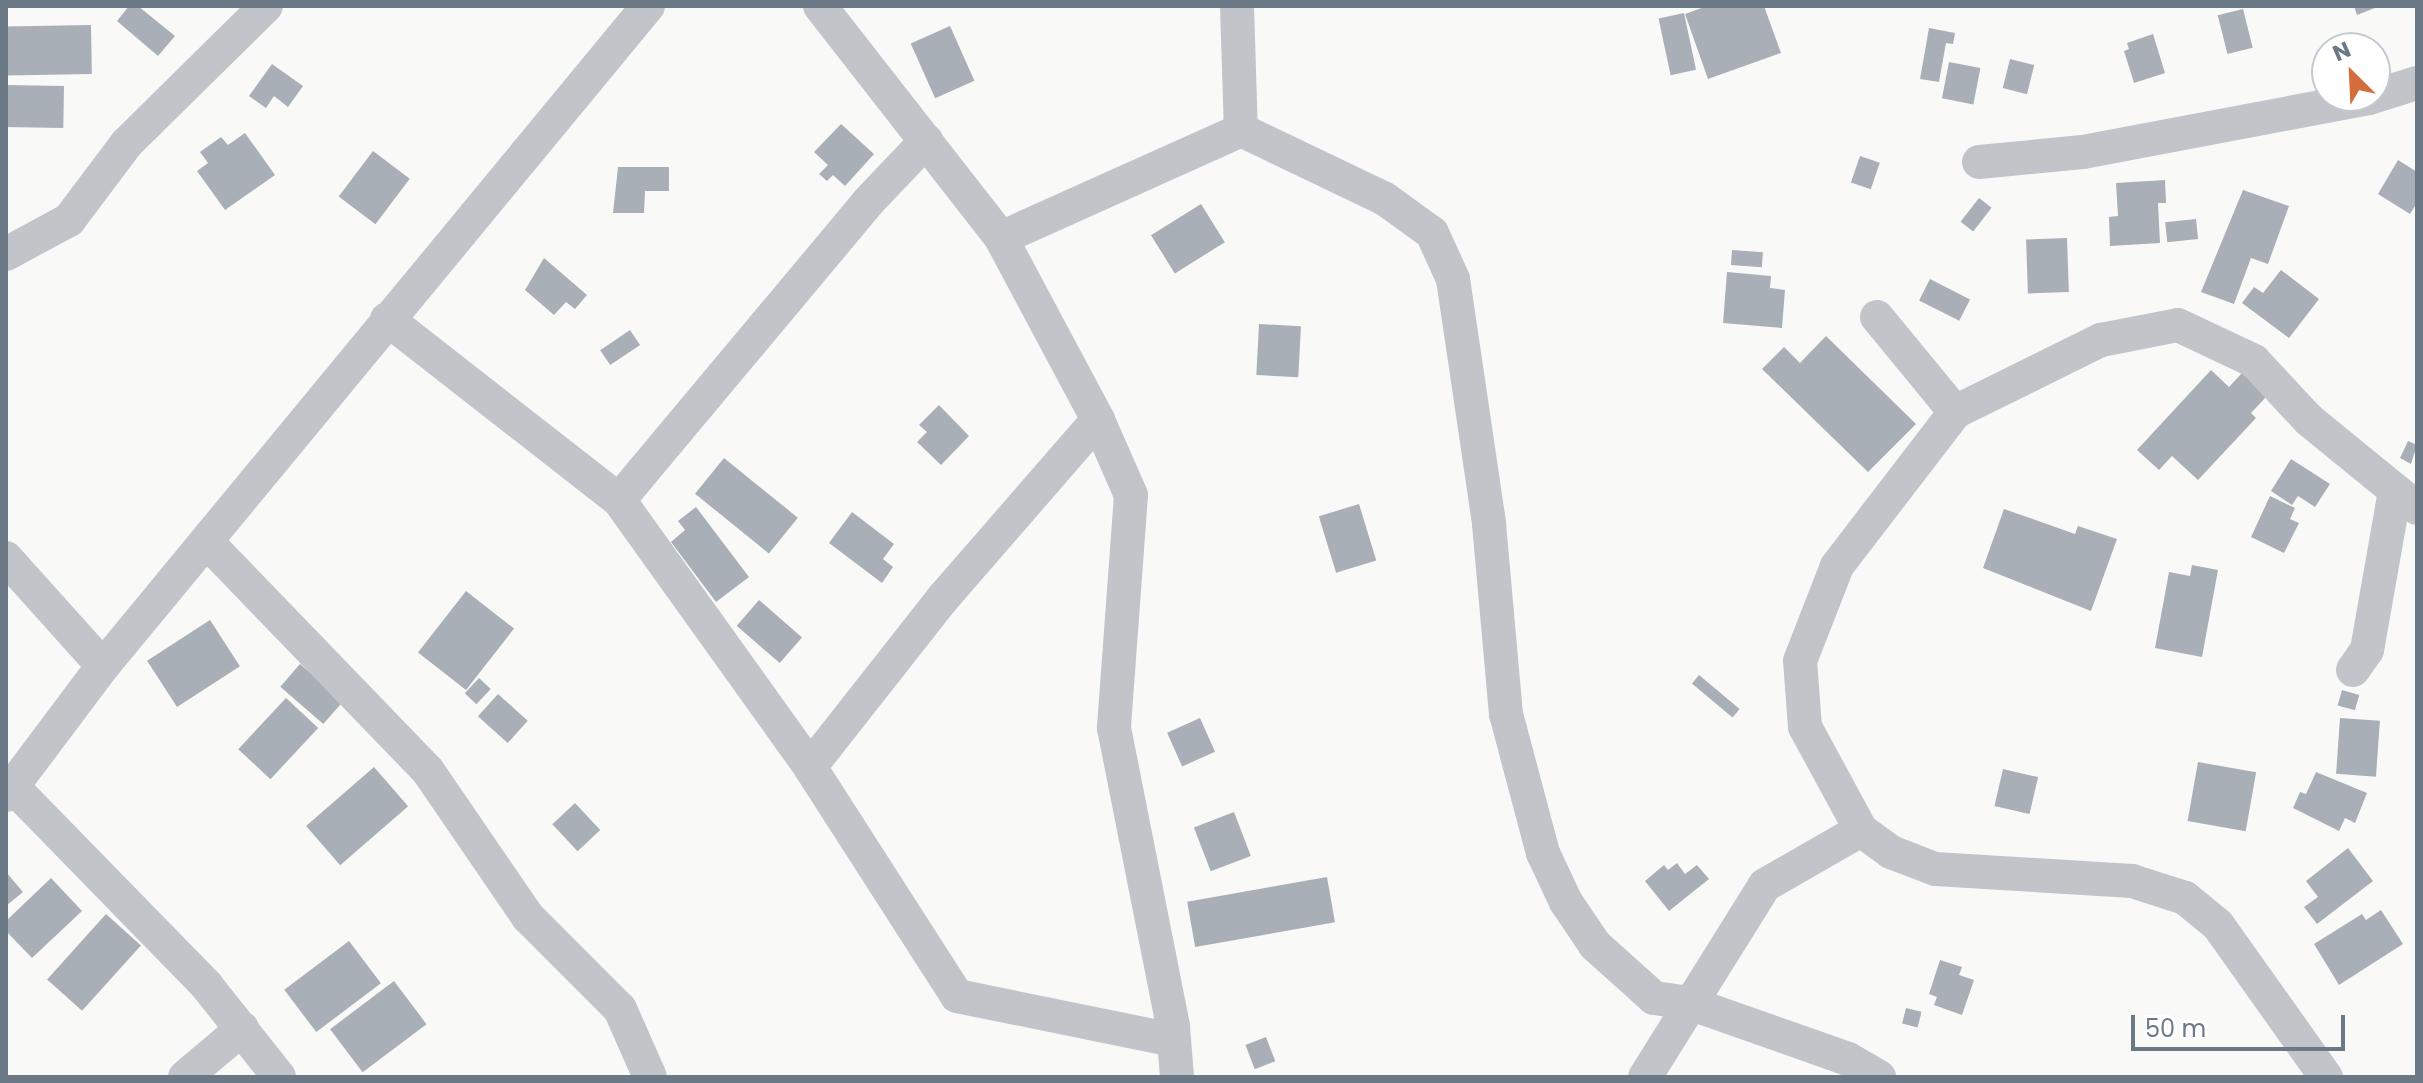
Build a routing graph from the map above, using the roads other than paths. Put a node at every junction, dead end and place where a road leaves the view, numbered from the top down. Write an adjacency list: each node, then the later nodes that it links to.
1 (266, 6): 10 (street)
2 (648, 6): 12 (street)
3 (820, 6): 7 (street)
4 (1237, 6): 6 (street)
5 (2417, 83): 8 (street)
6 (1241, 130): 9 (street); 24 (street)
7 (926, 141): 9 (street); 15 (street)
8 (1979, 162)
9 (1001, 238): 14 (street)
10 (6, 254)
11 (1877, 317): 13 (street)
12 (387, 319): 15 (street); 17 (street)
13 (1955, 412): 16 (street); 23 (street)
14 (1098, 420): 21 (street); 26 (street)
15 (619, 500): 21 (street)
16 (2406, 500): 20 (street)
17 (207, 542): 19 (street); 29 (street)
18 (6, 558): 19 (street)
19 (103, 666): 22 (street)
20 (2353, 670)
21 (810, 767): 26 (street)
22 (10, 791): 25 (street)
23 (1861, 830): 24 (street); 33 (street)
24 (1689, 1003): 31 (street); 32 (street)
25 (242, 1029): 27 (street); 28 (street)
26 (1174, 1040): 30 (street)
27 (185, 1077)
28 (279, 1077)
29 (650, 1077)
30 (1177, 1077)
31 (1645, 1077)
32 (1879, 1077)
33 (2326, 1077)

